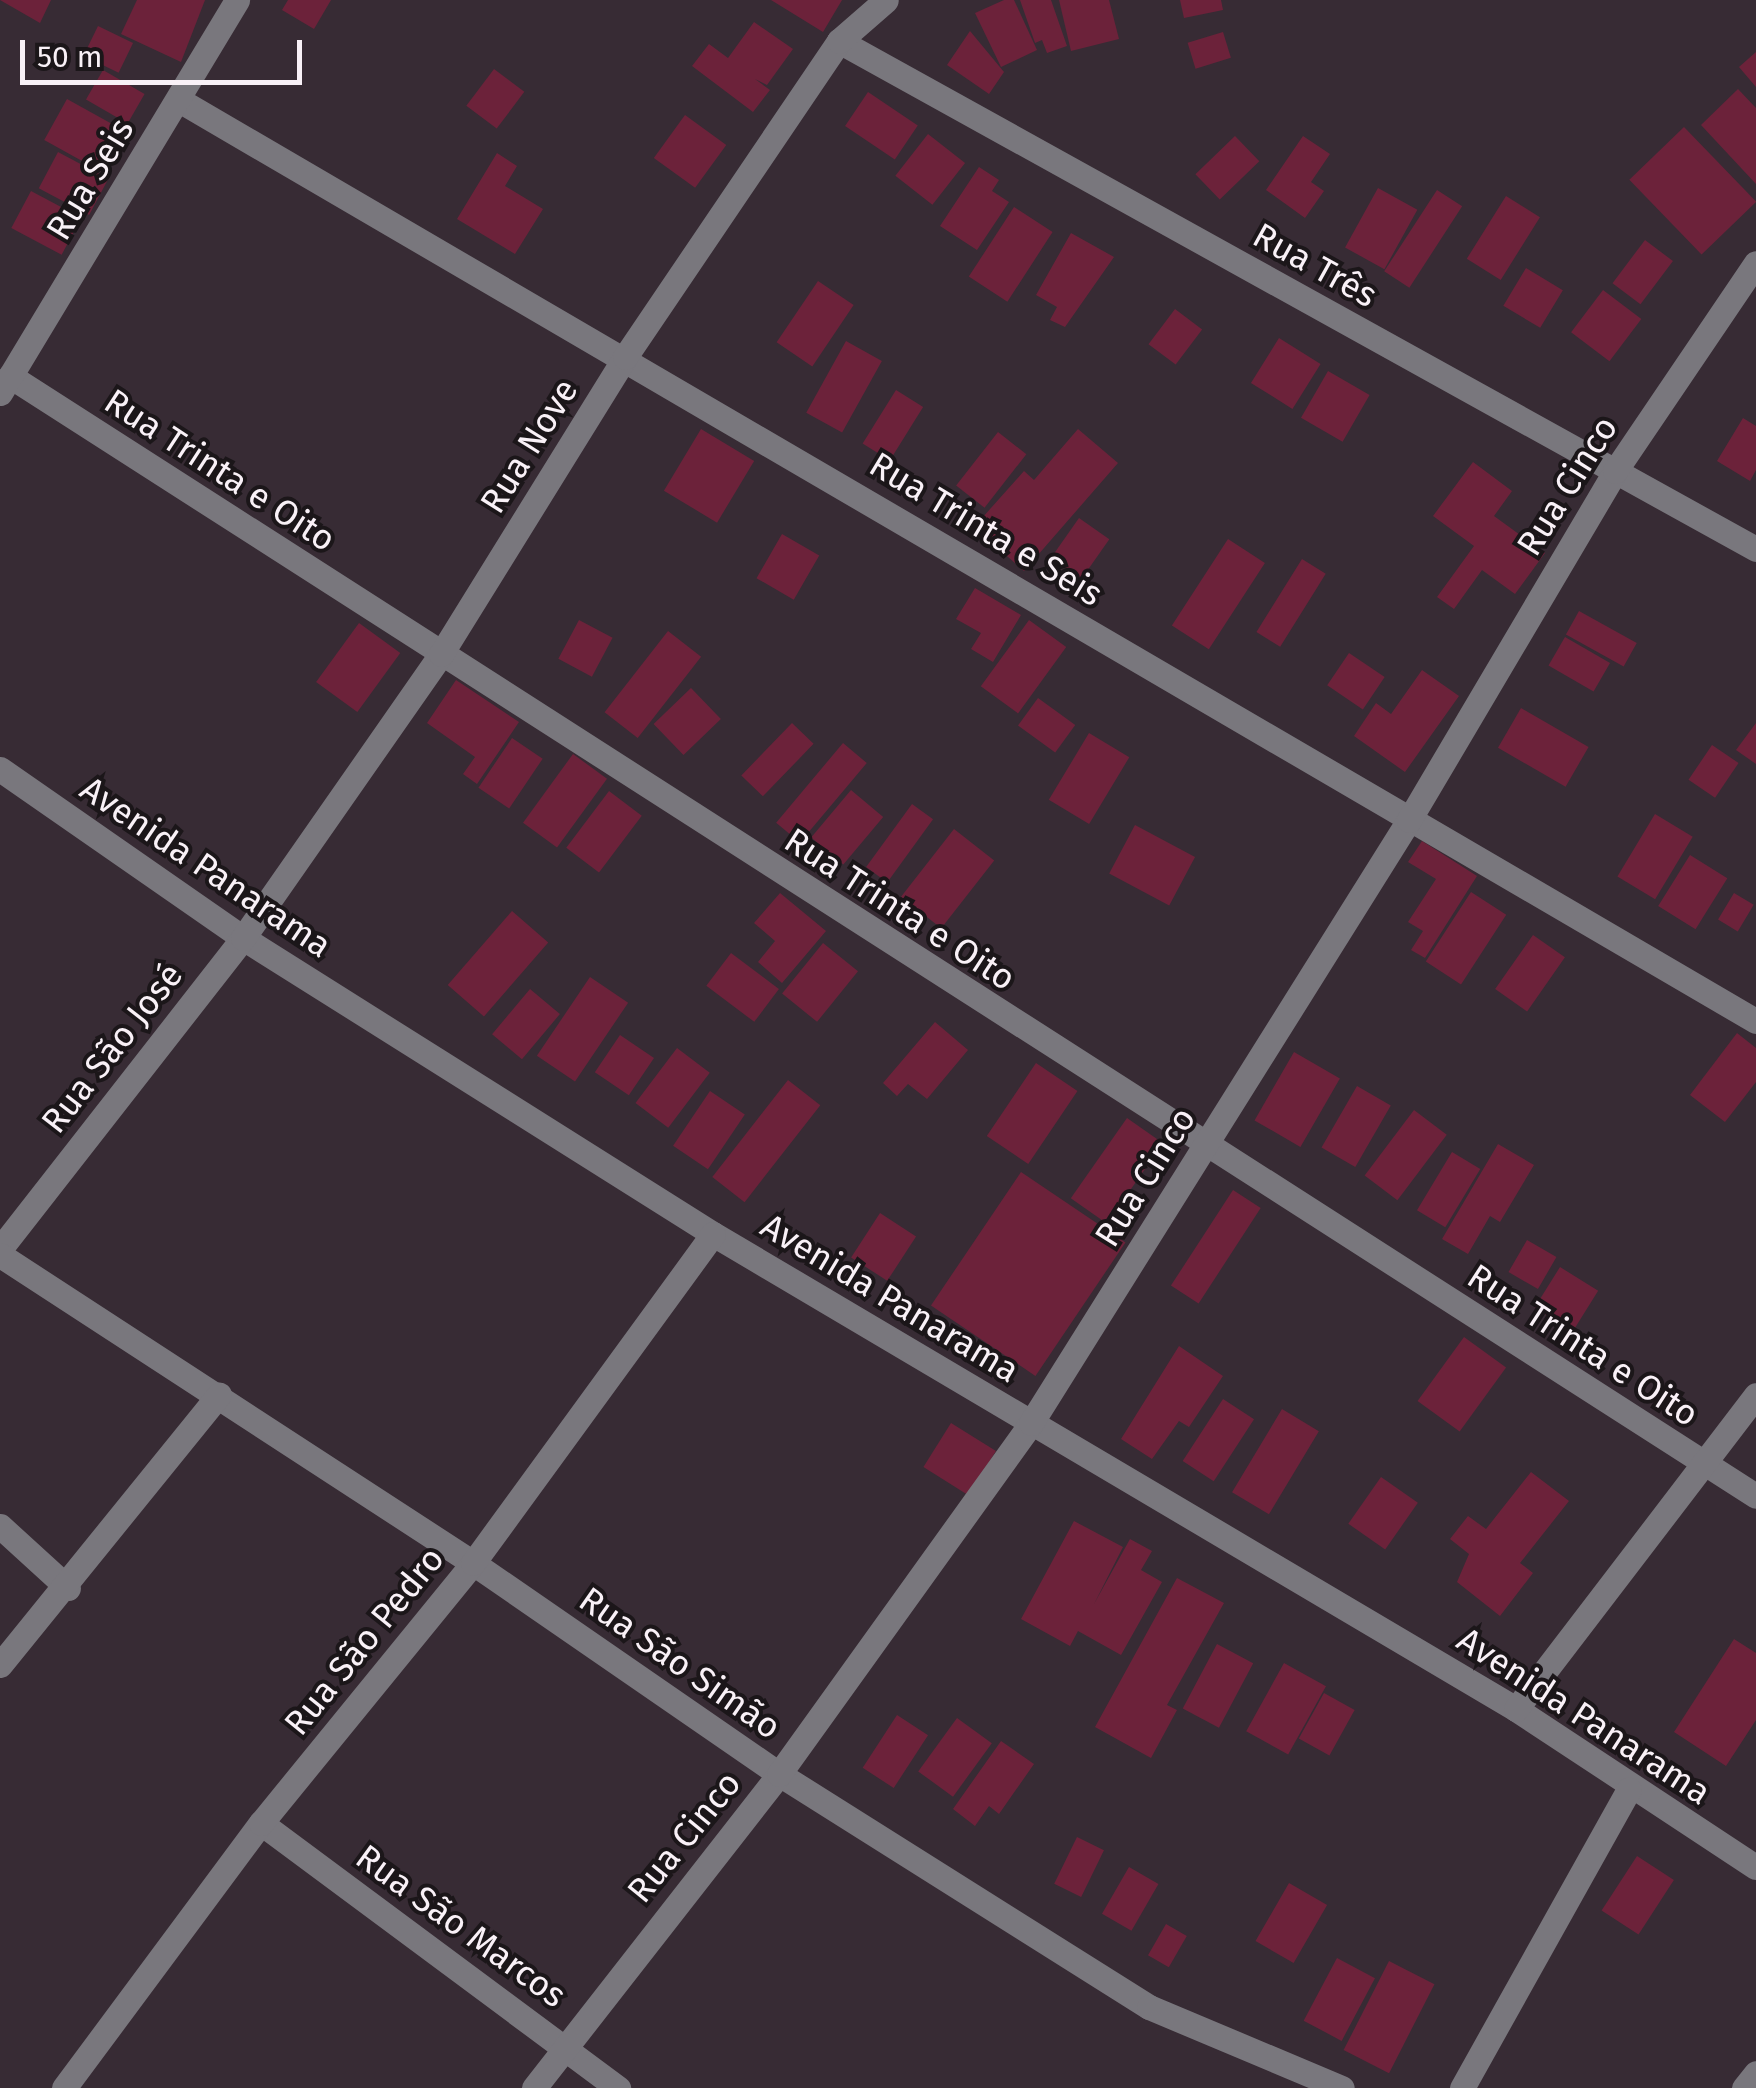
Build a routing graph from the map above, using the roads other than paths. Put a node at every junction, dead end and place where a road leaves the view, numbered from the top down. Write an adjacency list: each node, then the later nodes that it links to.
1 (237, 0): 4 (street, Rua Seis)
2 (886, 0): 3 (street, Rua Nove)
3 (839, 42): 6 (street, Rua Nove); 8 (street, Rua Três)
4 (179, 100): 6 (street, Rua Trinta e Seis); 7 (street, Rua Seis)
5 (1756, 263): 8 (street, Rua Cinco)
6 (625, 357): 10 (street, Rua Nove); 12 (street, Rua Trinta e Seis)
7 (5, 385): 10 (street, Rua Trinta e Oito)
8 (1615, 471): 9 (street, Rua Três); 12 (street, Rua Cinco)
9 (1756, 549)
10 (441, 654): 13 (street, Rua Nove); 15 (street, Rua Trinta e Oito)
11 (0, 769): 13 (street, Avenida Panarama)
12 (1409, 820): 14 (street, Rua Trinta e Seis); 15 (street, Rua Cinco)
13 (243, 938): 16 (street, Avenida Panarama); 17 (street, Rua São José)
14 (1756, 1021)
15 (1207, 1144): 20 (street, Rua Cinco); 21 (street, Rua Trinta e Oito)
16 (714, 1234): 20 (street, Avenida Panarama); 24 (street, Rua São Pedro)
17 (0, 1252): 18 (street, Rua São Simão)
18 (218, 1395): 24 (street, Rua São Simão); 25 (street)
19 (1756, 1395): 21 (street)
20 (1031, 1424): 27 (street, Avenida Panarama); 28 (street, Rua Cinco)
21 (1706, 1465): 22 (street, Rua Trinta e Oito); 27 (street)
22 (1756, 1496)
23 (0, 1526): 25 (street)
24 (473, 1564): 28 (street, Rua São Simão); 30 (street, Rua São Pedro)
25 (68, 1588): 26 (street)
26 (0, 1665)
27 (1516, 1709): 29 (street, Avenida Panarama)
28 (779, 1774): 32 (street, Rua Cinco); 37 (street, Rua São Simão)
29 (1629, 1789): 31 (street, Avenida Panarama); 38 (street)
30 (261, 1823): 32 (street, Rua São Marcos); 34 (street, Rua São Pedro)
31 (1756, 1867)
32 (562, 2044): 35 (street, Rua Cinco); 36 (street, Rua São Marcos)
33 (1756, 2072): 39 (street)
34 (64, 2088)
35 (534, 2088)
36 (618, 2088)
37 (1342, 2088)
38 (1462, 2088)
39 (1744, 2088)

